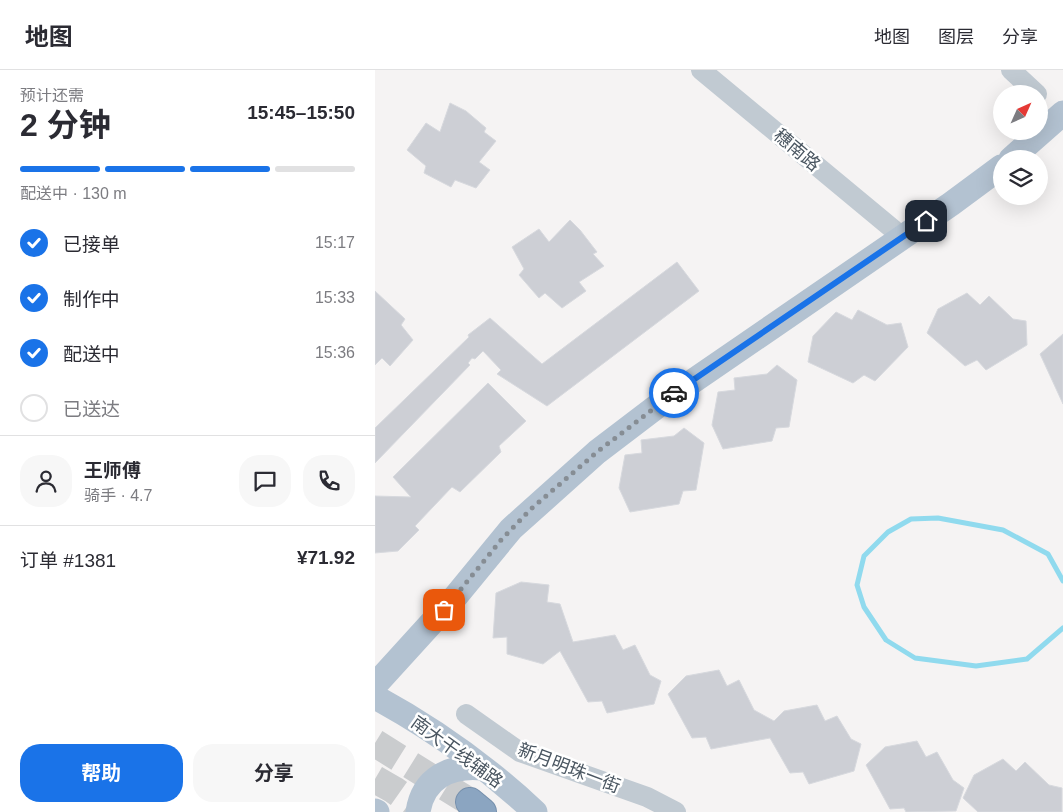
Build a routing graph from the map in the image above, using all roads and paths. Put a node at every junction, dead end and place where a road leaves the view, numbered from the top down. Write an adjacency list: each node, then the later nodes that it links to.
1 (701, 70): 8 (street, 穗南路)
2 (1011, 70): 3 (street)
3 (1028, 85)
4 (1048, 102): 5 (street)
5 (1060, 112): 6 (main road)
6 (1020, 150)
7 (993, 173): 9 (main road)
8 (894, 230)
9 (375, 685)
10 (375, 697): 12 (main road, 南大干线辅路)
11 (466, 714): 15 (street, 新月明珠一街)
12 (482, 768): 13 (main road); 14 (main road, 南大干线辅路)
13 (418, 812)
14 (535, 812)
15 (676, 812)

